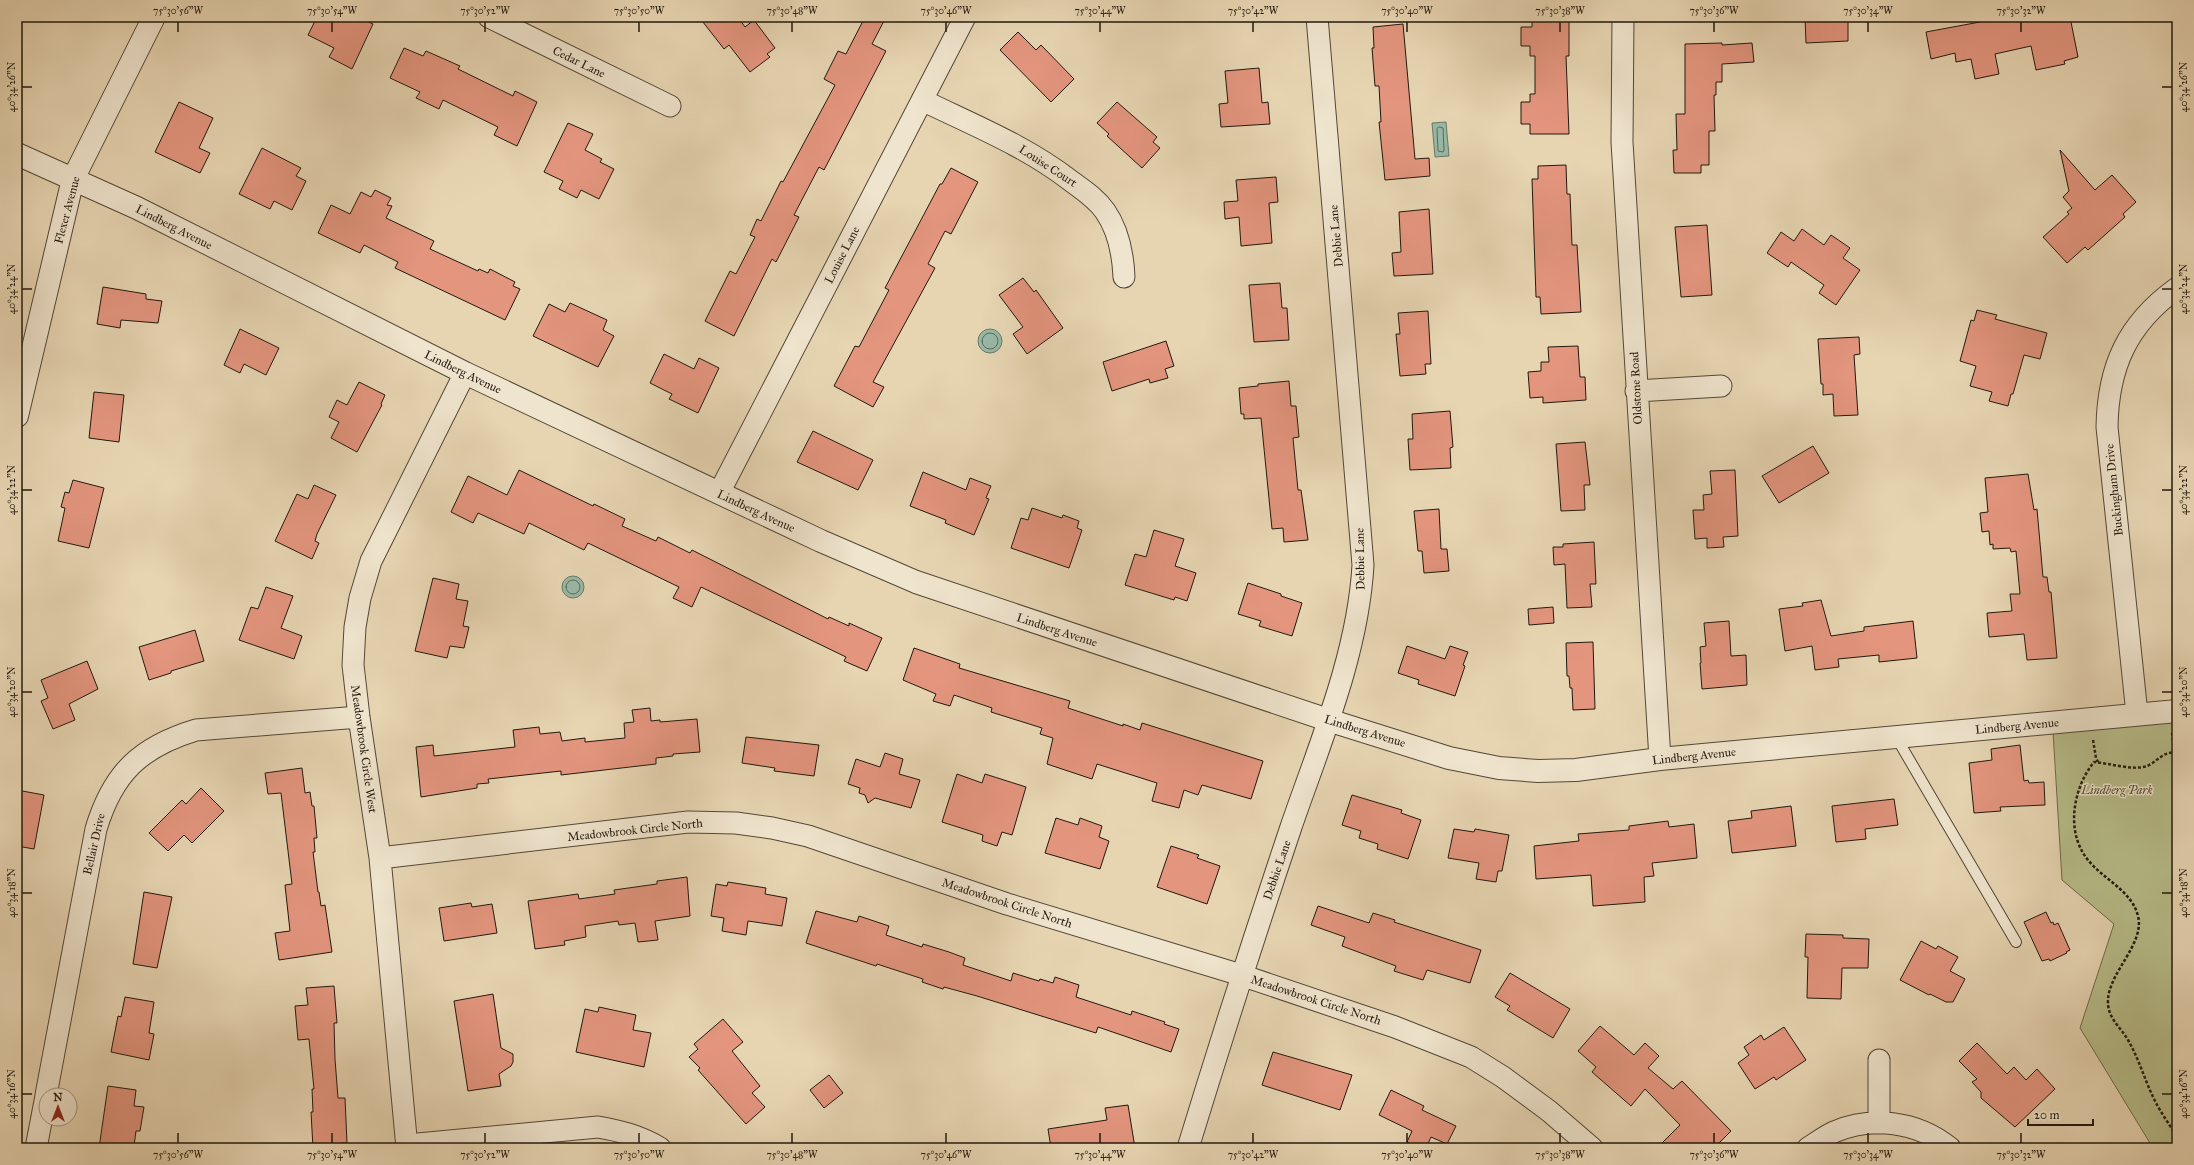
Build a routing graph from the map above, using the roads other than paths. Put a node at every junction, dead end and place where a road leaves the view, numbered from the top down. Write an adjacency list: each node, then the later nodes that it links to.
1 (154, 17): 9 (street, Flexer Avenue)
2 (489, 17): 7 (street, Cedar Lane)
3 (965, 17): 6 (street, Louise Lane)
4 (1317, 17): 20 (street, Debbie Lane)
5 (1623, 17): 14 (street, Oldstone Road)
6 (922, 100): 10 (street, Louise Court); 16 (street, Louise Lane)
7 (670, 106)
8 (17, 154): 9 (street, Lindberg Avenue)
9 (73, 179): 12 (street, Lindberg Avenue); 15 (street, Flexer Avenue)
10 (1124, 277)
11 (2177, 288): 18 (street, Buckingham Drive)
12 (465, 373): 16 (street, Lindberg Avenue); 19 (street, Meadowbrook Circle West)
13 (1721, 386): 14 (street)
14 (1636, 391): 22 (street, Oldstone Road)
15 (17, 416)
16 (719, 493): 20 (street, Lindberg Avenue)
17 (2177, 711): 18 (street, Lindberg Avenue)
18 (2137, 714): 21 (street, Lindberg Avenue)
19 (359, 717): 23 (street, Meadowbrook Circle West); 27 (street, Bellair Drive)
20 (1328, 720): 22 (street, Lindberg Avenue); 25 (street, Debbie Lane)
21 (1896, 737): 22 (street, Lindberg Avenue); 24 (lane)
22 (1660, 759)
23 (380, 858): 25 (street, Meadowbrook Circle North); 30 (street, Meadowbrook Circle West)
24 (2016, 942)
25 (1241, 976): 33 (street, Debbie Lane); 34 (street, Meadowbrook Circle North)
26 (1879, 1060): 28 (street)
27 (48, 1087)
28 (1878, 1123): 35 (street); 36 (street)
29 (40, 1127): 31 (street, Bellair Drive)
30 (407, 1147): 32 (street)
31 (36, 1148)
32 (660, 1148)
33 (1188, 1148)
34 (1592, 1148)
35 (1808, 1148)
36 (1950, 1148)

